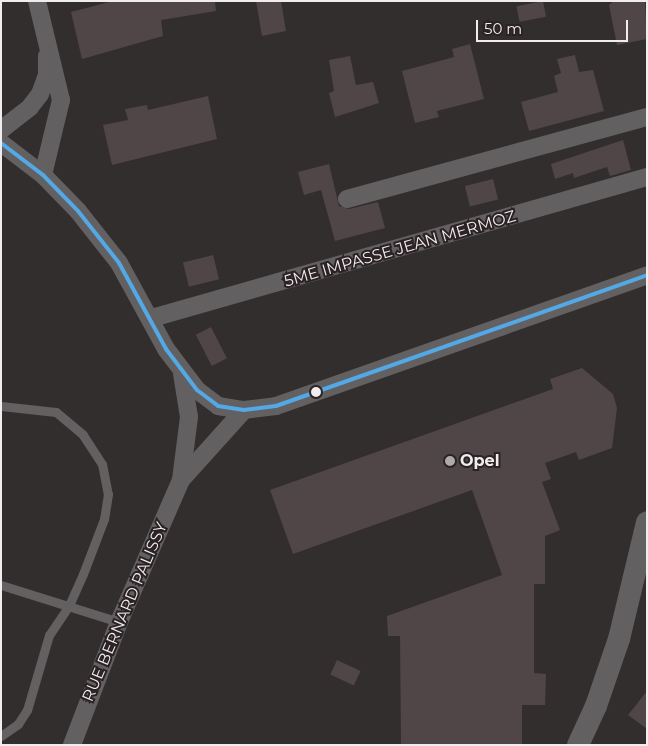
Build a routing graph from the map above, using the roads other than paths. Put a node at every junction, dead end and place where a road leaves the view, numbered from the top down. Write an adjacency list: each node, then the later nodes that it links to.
1 (37, 1): 2 (street)
2 (48, 43): 4 (street); 6 (street)
3 (647, 116): 8 (street)
4 (1, 130)
5 (1, 143): 6 (street)
6 (43, 175): 10 (street)
7 (647, 177): 10 (street, 5ME IMPASSE JEAN MERMOZ)
8 (348, 199)
9 (647, 275): 13 (street)
10 (152, 318): 11 (street)
11 (182, 371): 13 (street); 14 (street, RUE BERNARD PALISSY)
12 (1, 406): 17 (lane)
13 (244, 410): 14 (street, RUE BERNARD PALISSY)
14 (181, 480): 18 (street, RUE BERNARD PALISSY)
15 (647, 522): 21 (street)
16 (1, 585): 17 (lane)
17 (68, 607): 18 (lane); 19 (lane)
18 (119, 622): 20 (street, RUE BERNARD PALISSY)
19 (1, 736)
20 (72, 745)
21 (578, 745)

